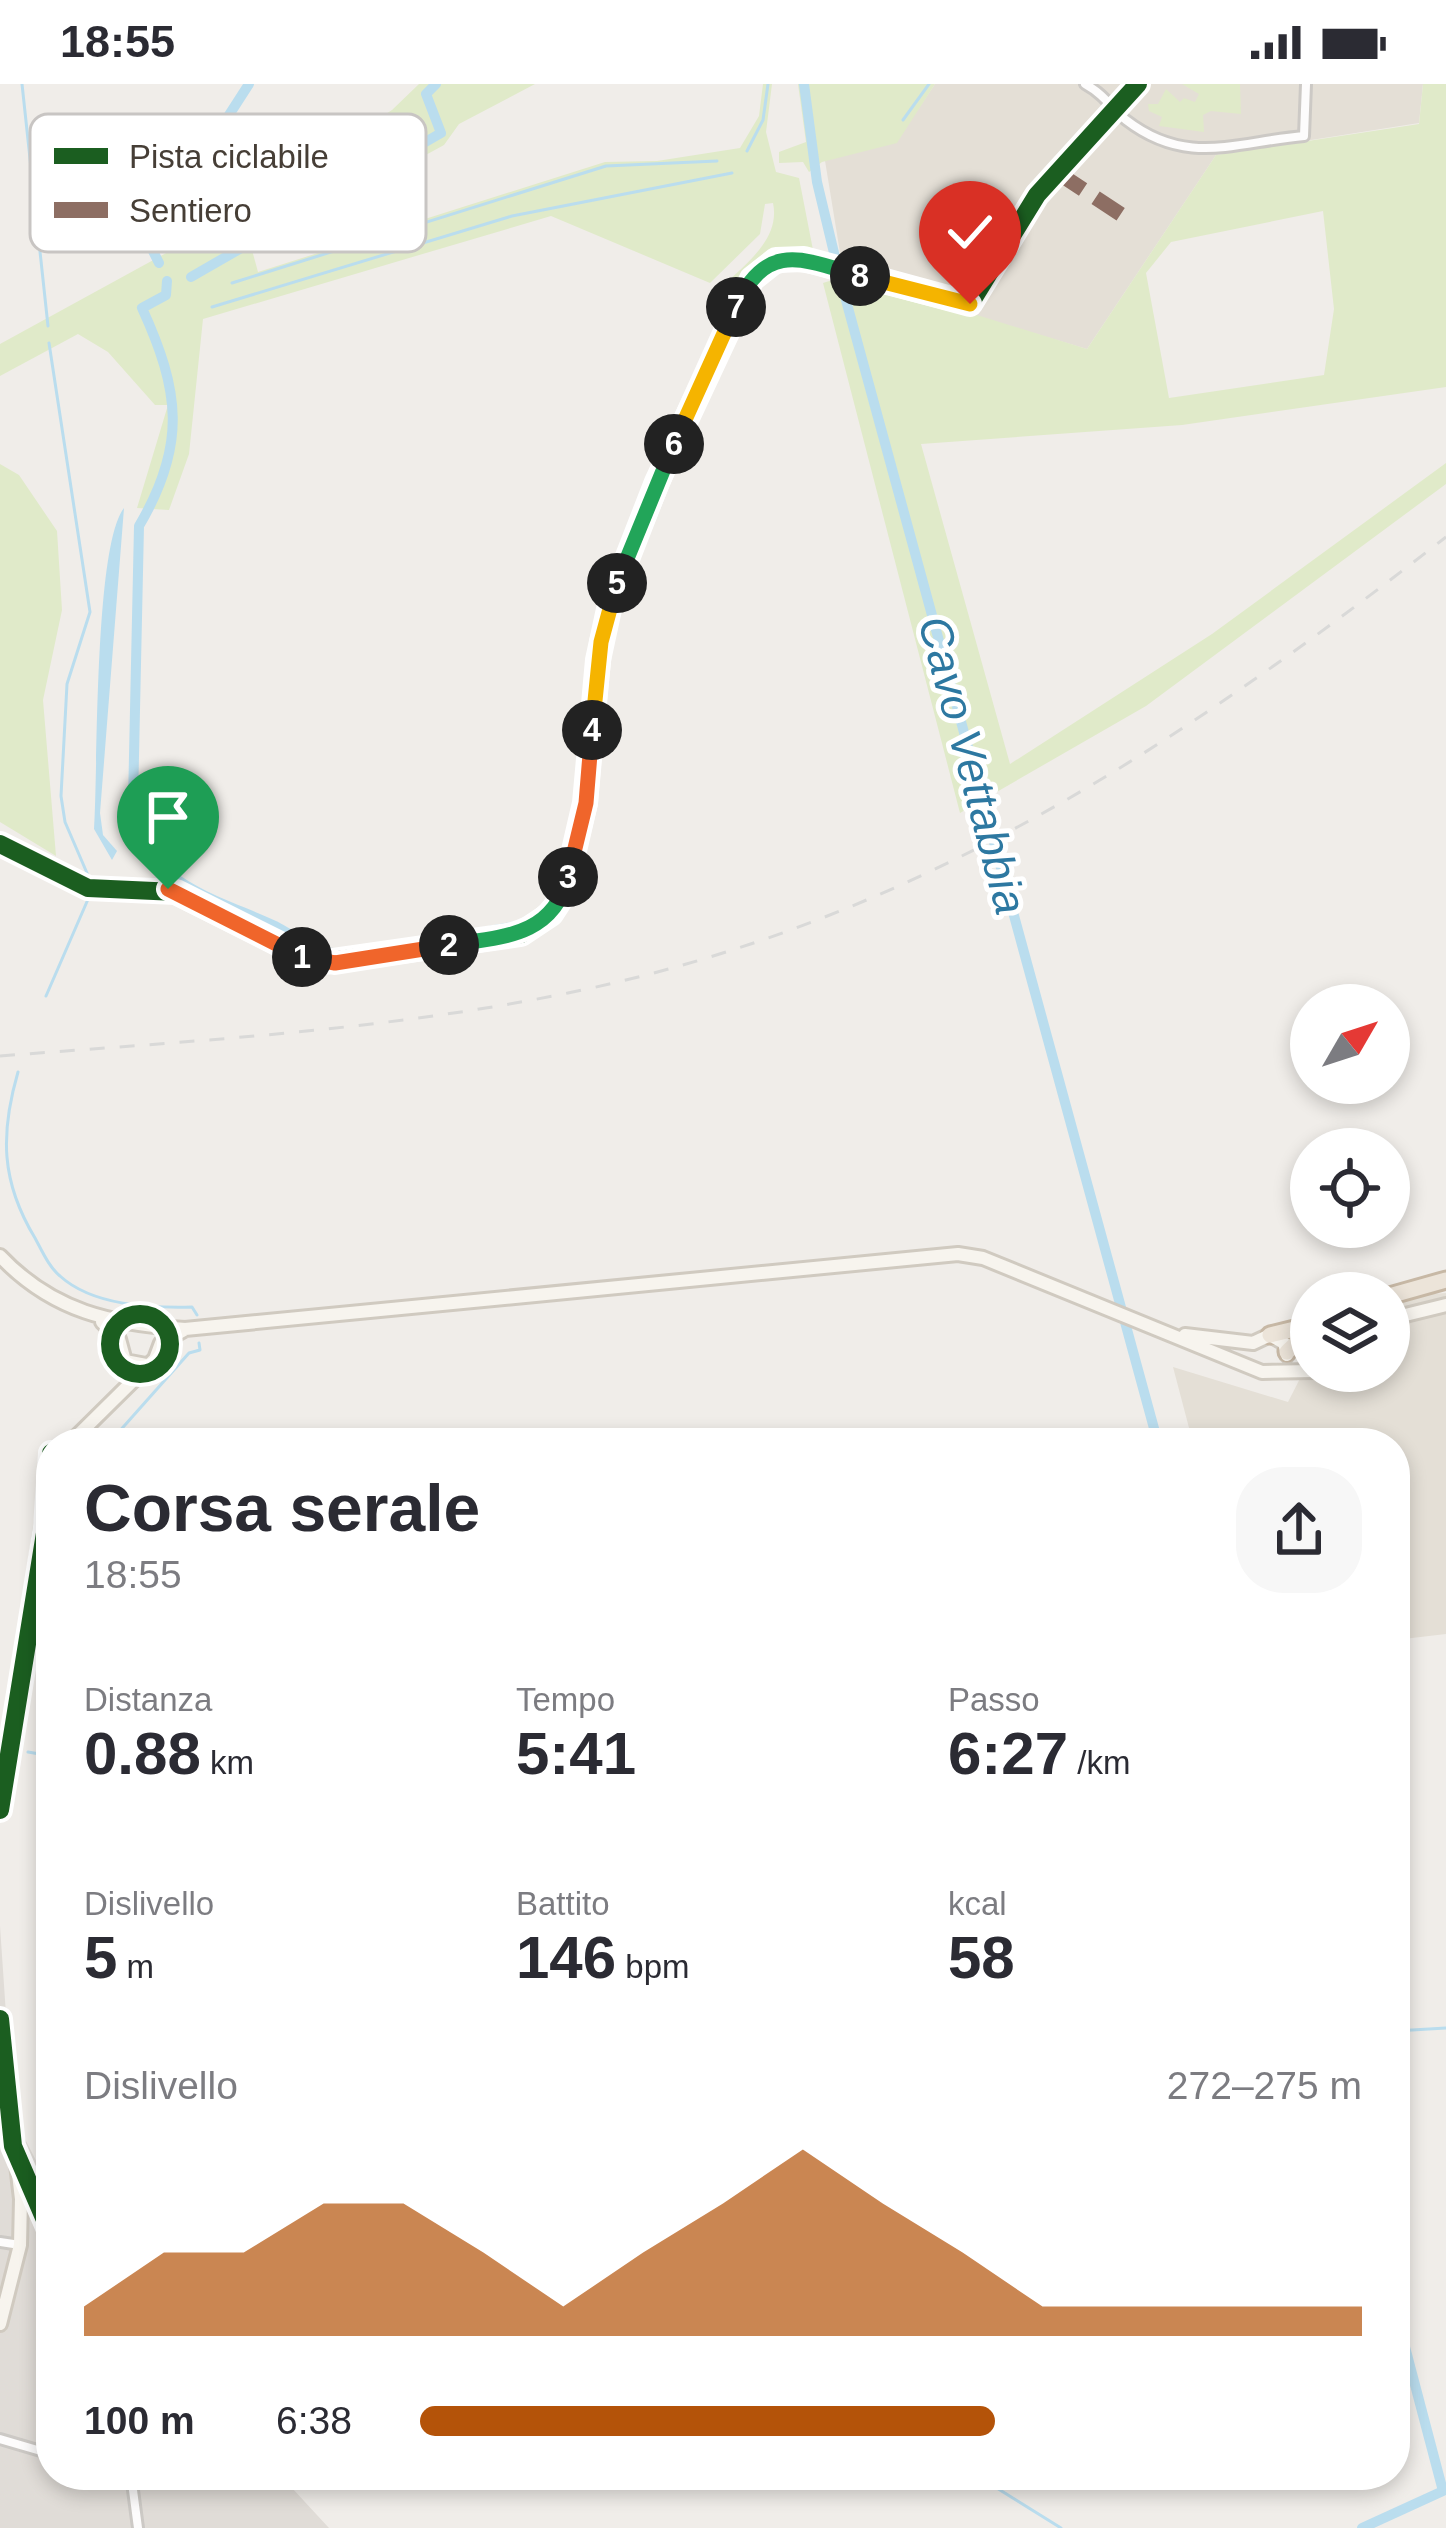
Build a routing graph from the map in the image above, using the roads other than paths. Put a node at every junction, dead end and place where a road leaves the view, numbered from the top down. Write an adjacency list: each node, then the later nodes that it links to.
1 (1085, 84): 4 (street)
2 (1138, 84): 4 (street)
3 (1306, 84): 4 (street)
4 (1118, 108): 5 (street)
5 (0, 844)
6 (0, 1256): 11 (street)
7 (1446, 1280): 8 (highway)
8 (1410, 1290)
9 (1446, 1306): 10 (street)
10 (1410, 1314)
11 (98, 1319): 12 (street); 17 (street)
12 (146, 1326): 13 (street); 17 (street); 19 (street)
13 (185, 1329): 14 (street); 19 (street)
14 (1162, 1330): 18 (street); 24 (street)
15 (1290, 1331): 16 (highway)
16 (1270, 1335): 18 (street); 21 (street)
17 (119, 1339): 22 (street)
18 (1253, 1342): 24 (street)
19 (161, 1343): 23 (street)
20 (1290, 1351): 21 (highway)
21 (1288, 1353): 25 (street)
22 (128, 1363): 23 (street); 27 (street)
23 (147, 1365): 27 (street)
24 (1257, 1369): 25 (street)
25 (1277, 1371): 26 (street)
26 (1290, 1371)
27 (122, 1387): 28 (street)
28 (84, 1428)
29 (36, 1567): 30 (street)
30 (0, 1810)
31 (0, 2019): 32 (street)
32 (1, 2048): 33 (street)
33 (7, 2145): 34 (street); 36 (street)
34 (36, 2204)
35 (0, 2242): 36 (street)
36 (20, 2245): 37 (street)
37 (0, 2324)
38 (0, 2439): 39 (street)
39 (36, 2450)
40 (134, 2490): 41 (street)
41 (138, 2528)

